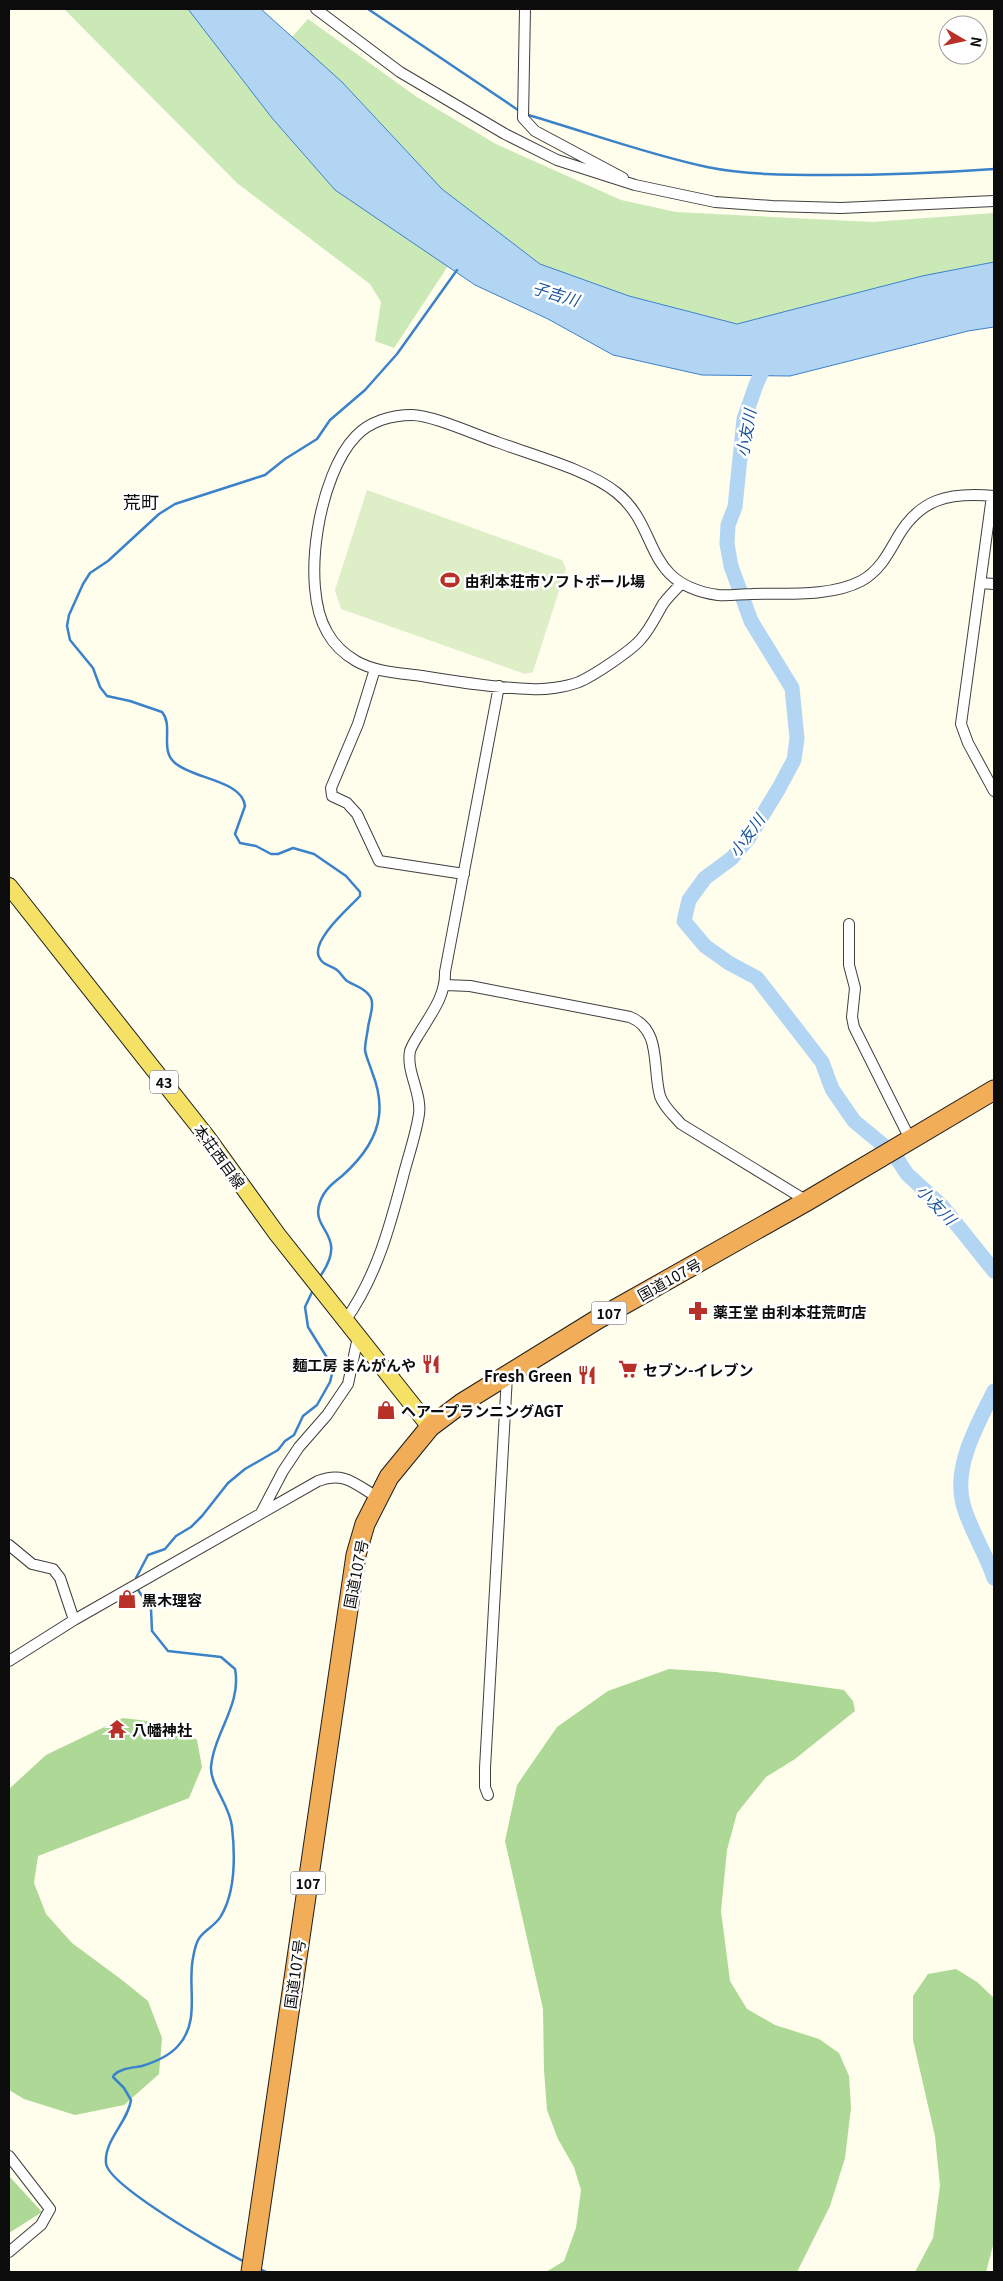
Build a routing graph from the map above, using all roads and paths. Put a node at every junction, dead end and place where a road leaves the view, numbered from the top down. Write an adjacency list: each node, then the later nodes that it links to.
1 (316, 9): 3 (street)
2 (525, 9): 3 (street)
3 (635, 185): 4 (street)
4 (994, 202)
5 (993, 496): 6 (street); 7 (street)
6 (981, 583): 8 (street); 11 (street)
7 (681, 584): 9 (street); 10 (street)
8 (994, 584)
9 (376, 669): 10 (street); 12 (street)
10 (499, 686): 12 (street)
11 (994, 791)
12 (464, 874): 15 (street)
13 (9, 889): 19 (main road, 本荘西目線 / 43)
14 (849, 924): 17 (street)
15 (446, 985): 18 (street); 19 (street)
16 (994, 1090): 17 (highway, 国道107号 / 107)
17 (905, 1142): 18 (highway, 国道107号 / 107)
18 (807, 1201): 21 (highway, 国道107号 / 107)
19 (345, 1320): 20 (main road, 本荘西目線 / 43)
20 (358, 1337): 22 (main road, 本荘西目線 / 43); 24 (street)
21 (507, 1376): 22 (highway, 国道107号 / 107); 28 (street)
22 (430, 1427): 23 (highway, 国道107号 / 107)
23 (377, 1497): 24 (street); 31 (highway, 国道107号 / 107)
24 (260, 1514): 26 (street)
25 (9, 1545): 26 (street)
26 (74, 1620): 27 (street)
27 (9, 1661)
28 (488, 1795)
29 (9, 2156): 30 (street)
30 (9, 2252)
31 (251, 2272)

